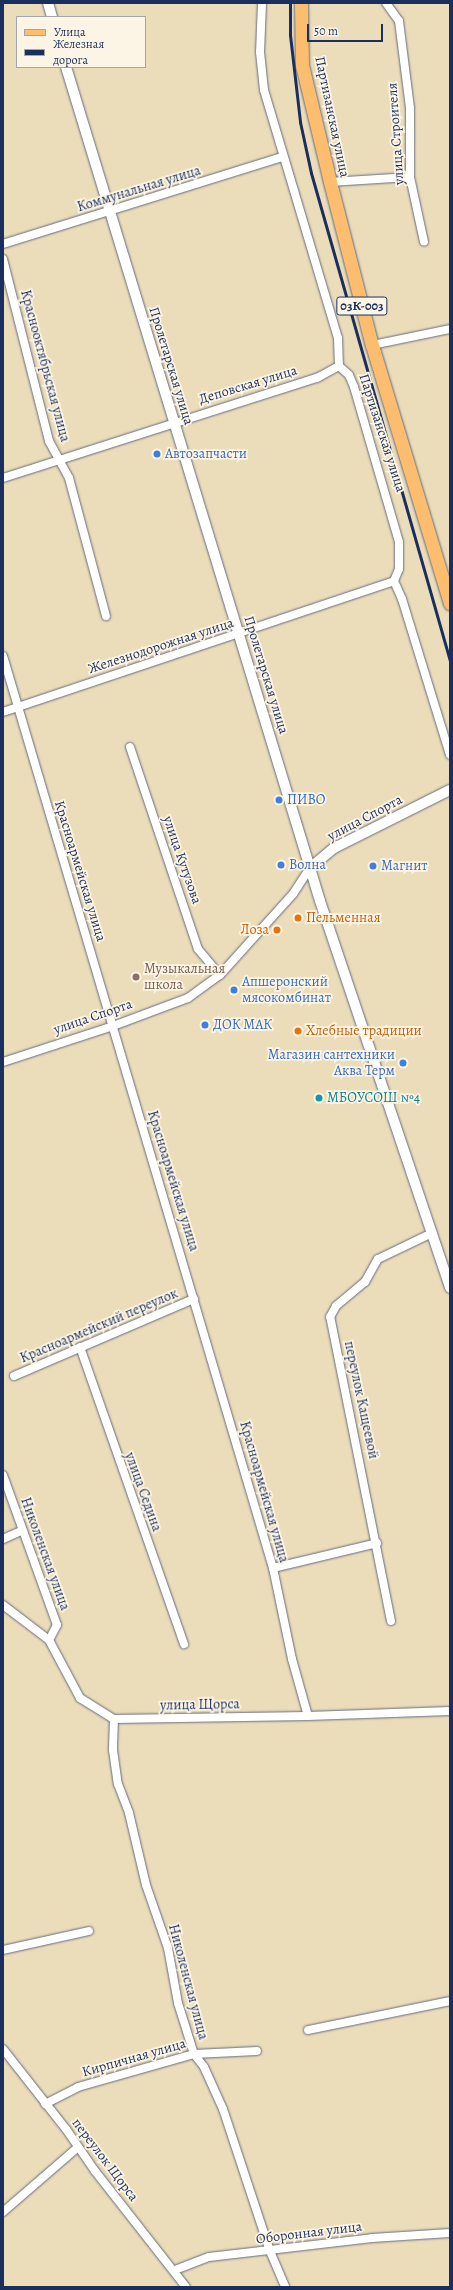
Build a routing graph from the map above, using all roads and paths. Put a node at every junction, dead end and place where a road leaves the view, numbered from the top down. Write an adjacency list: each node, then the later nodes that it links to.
1 (48, 3): 5 (street)
2 (262, 3): 7 (street, Партизанская улица)
3 (301, 3): 9 (main road, Партизанская улица / 03К-003)
4 (386, 3): 8 (street, улица Строителя)
5 (52, 16)
6 (66, 68): 10 (street, Пролетарская улица)
7 (283, 157): 10 (street, Коммунальная улица); 16 (street, Партизанская улица)
8 (410, 177): 9 (street); 11 (street, улица Строителя)
9 (330, 182): 15 (main road, Партизанская улица / 03К-003)
10 (109, 212): 12 (street, Коммунальная улица); 17 (street, Пролетарская улица)
11 (424, 242)
12 (3, 244)
13 (3, 259): 18 (street, Краснооктябрьская улица)
14 (450, 329): 15 (street)
15 (372, 345): 21 (main road, Партизанская улица / 03К-003)
16 (339, 366): 17 (street, Деповская улица); 20 (street, Партизанская улица)
17 (174, 422): 18 (street, Деповская улица); 23 (street, Пролетарская улица)
18 (58, 459): 19 (street, Деповская улица); 22 (street, Краснооктябрьская улица)
19 (3, 478)
20 (394, 581): 23 (street, Железнодорожная улица); 28 (street)
21 (450, 604)
22 (106, 616)
23 (239, 635): 25 (street, Железнодорожная улица); 30 (street, Пролетарская улица)
24 (3, 656): 25 (street, Красноармейская улица)
25 (19, 707): 26 (street, Железнодорожная улица); 32 (street, Красноармейская улица)
26 (3, 712)
27 (130, 747): 31 (street, улица Кутузова)
28 (450, 755)
29 (450, 790): 30 (street, улица Спорта)
30 (310, 868): 31 (street, улица Спорта); 34 (street, Пролетарская улица)
31 (220, 975): 32 (street, улица Спорта)
32 (113, 1026): 33 (street, улица Спорта); 36 (street, Красноармейская улица)
33 (3, 1062)
34 (430, 1234): 35 (street, Пролетарская улица); 42 (street, переулок Кащеевой)
35 (450, 1288)
36 (194, 1299): 37 (street, Красноармейский переулок); 43 (street, Красноармейская улица)
37 (80, 1347): 38 (street, Красноармейский переулок); 47 (street, улица Седина)
38 (14, 1376)
39 (3, 1475): 40 (street, Николенская улица)
40 (21, 1531): 41 (street); 46 (street, Николенская улица)
41 (3, 1540)
42 (377, 1543): 43 (street); 45 (street, переулок Кащеевой)
43 (273, 1568): 49 (street, Красноармейская улица)
44 (3, 1604): 46 (street)
45 (392, 1621)
46 (49, 1640): 50 (street)
47 (184, 1644)
48 (450, 1711): 49 (street, улица Щорса)
49 (308, 1716): 50 (street, улица Щорса)
50 (114, 1719): 57 (street, Николенская улица)
51 (89, 1931): 52 (street)
52 (3, 1950)
53 (450, 2001): 54 (street)
54 (308, 2030)
55 (3, 2049): 58 (street, переулок Щорса)
56 (257, 2051): 57 (street, Кирпичная улица)
57 (194, 2054): 58 (street, Кирпичная улица); 62 (street, Николенская улица)
58 (45, 2104): 59 (street, переулок Щорса)
59 (78, 2147): 60 (street); 63 (street, переулок Щорса)
60 (3, 2212)
61 (450, 2233): 62 (street, Оборонная улица)
62 (270, 2251): 63 (street, Оборонная улица); 65 (street, Николенская улица)
63 (175, 2270): 64 (street, переулок Щорса)
64 (186, 2287)
65 (285, 2287)

